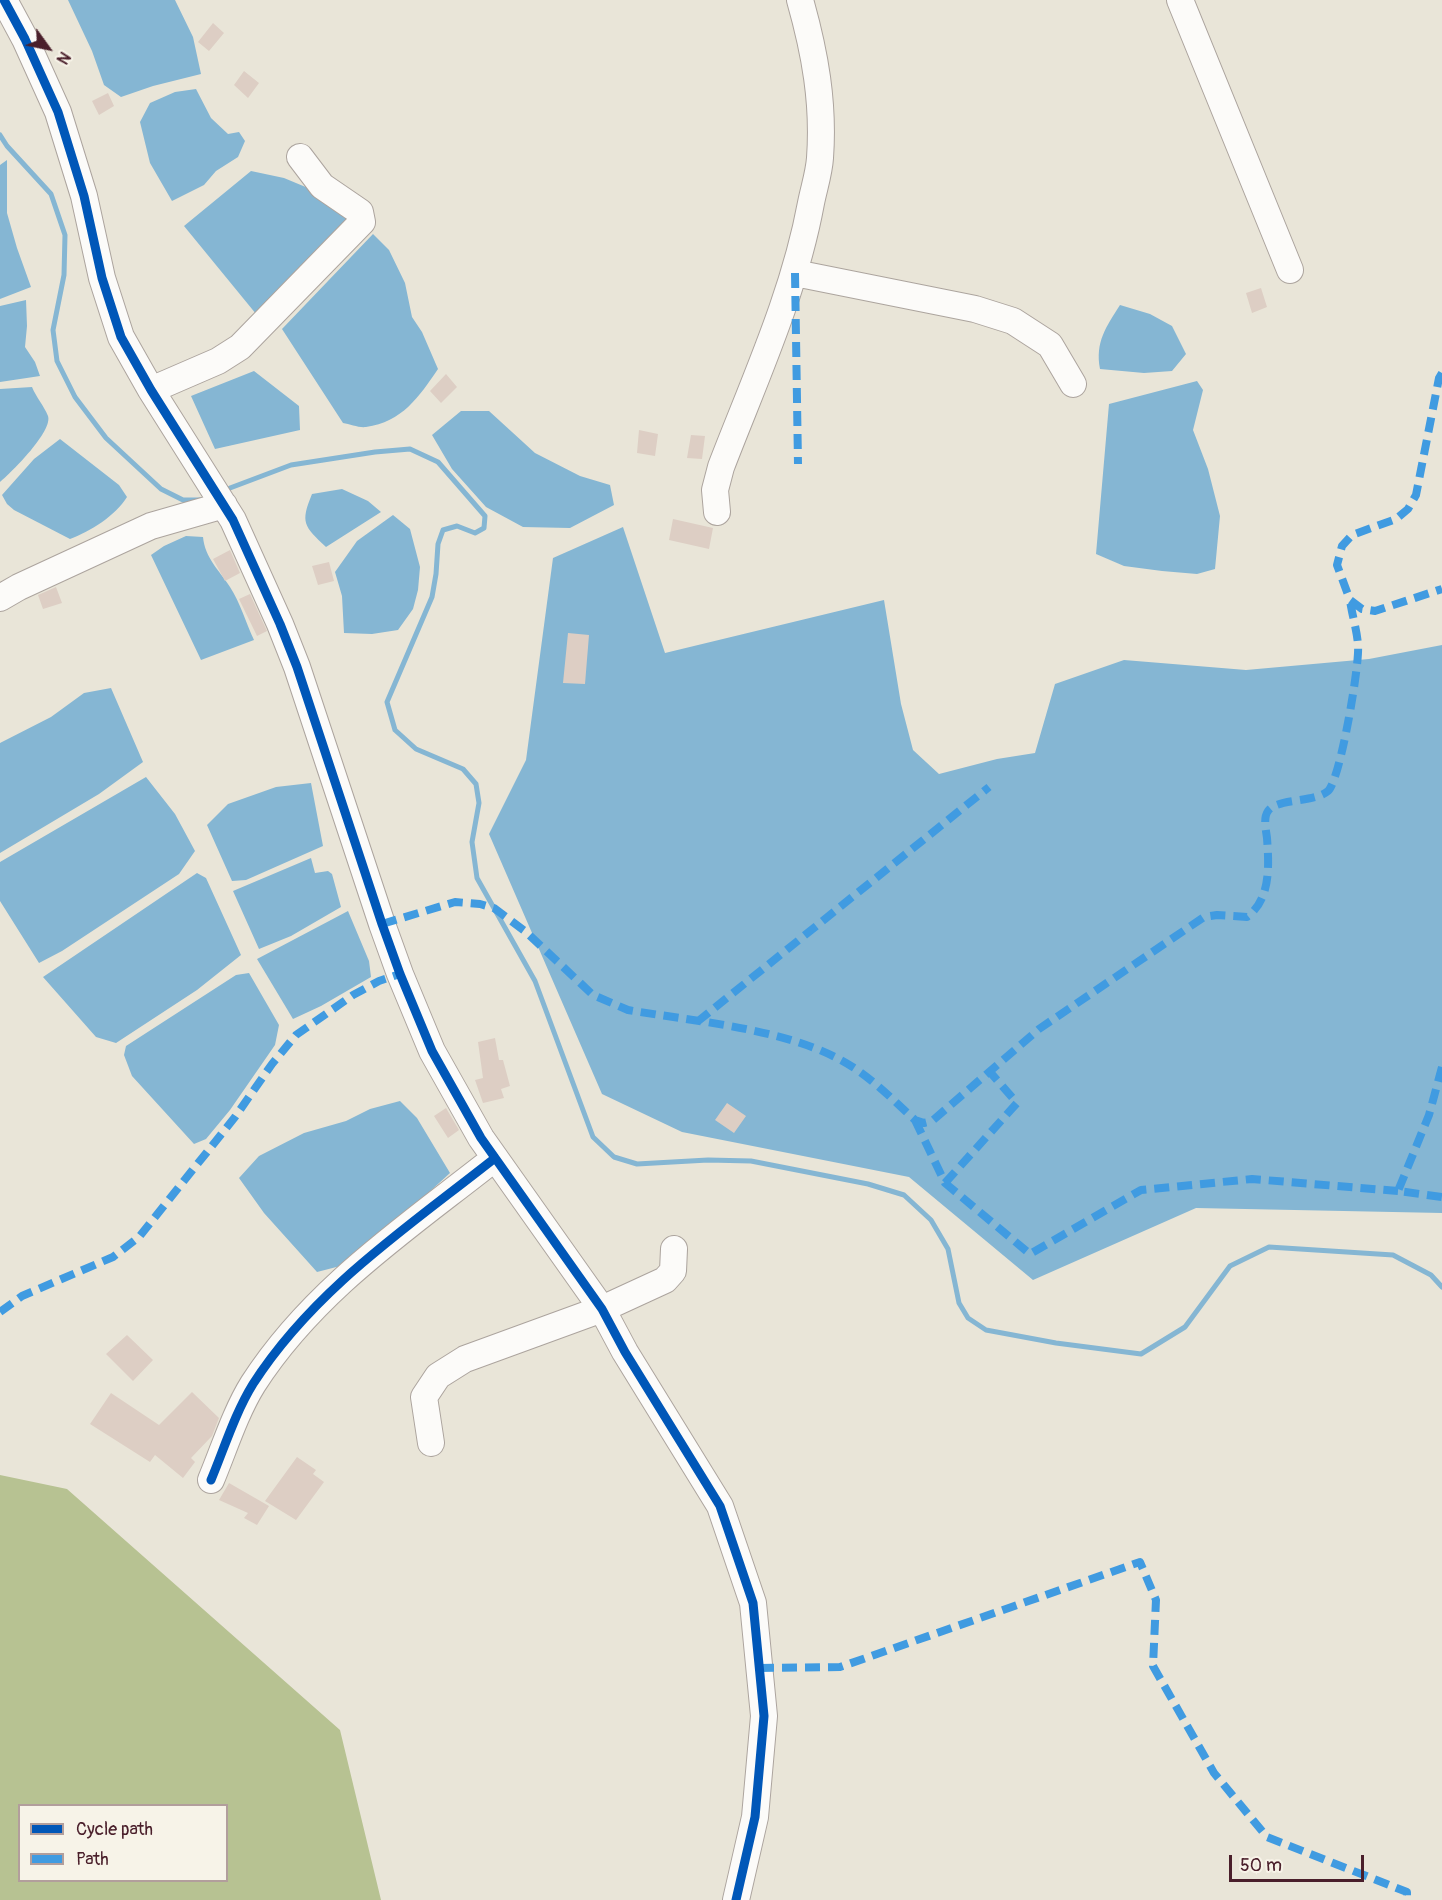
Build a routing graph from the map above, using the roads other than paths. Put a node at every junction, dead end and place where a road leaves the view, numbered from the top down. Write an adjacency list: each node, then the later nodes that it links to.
1 (4, 0): 8 (street)
2 (800, 0): 6 (street)
3 (1180, 0): 5 (street)
4 (300, 157): 8 (street)
5 (1290, 270)
6 (795, 273): 7 (street); 10 (street)
7 (1073, 384)
8 (151, 390): 9 (street)
9 (224, 505): 11 (street); 12 (street)
10 (717, 512)
11 (0, 598)
12 (495, 1158): 14 (street); 16 (street)
13 (674, 1249): 14 (street)
14 (602, 1309): 15 (street); 17 (street)
15 (430, 1443)
16 (211, 1480)
17 (736, 1900)

